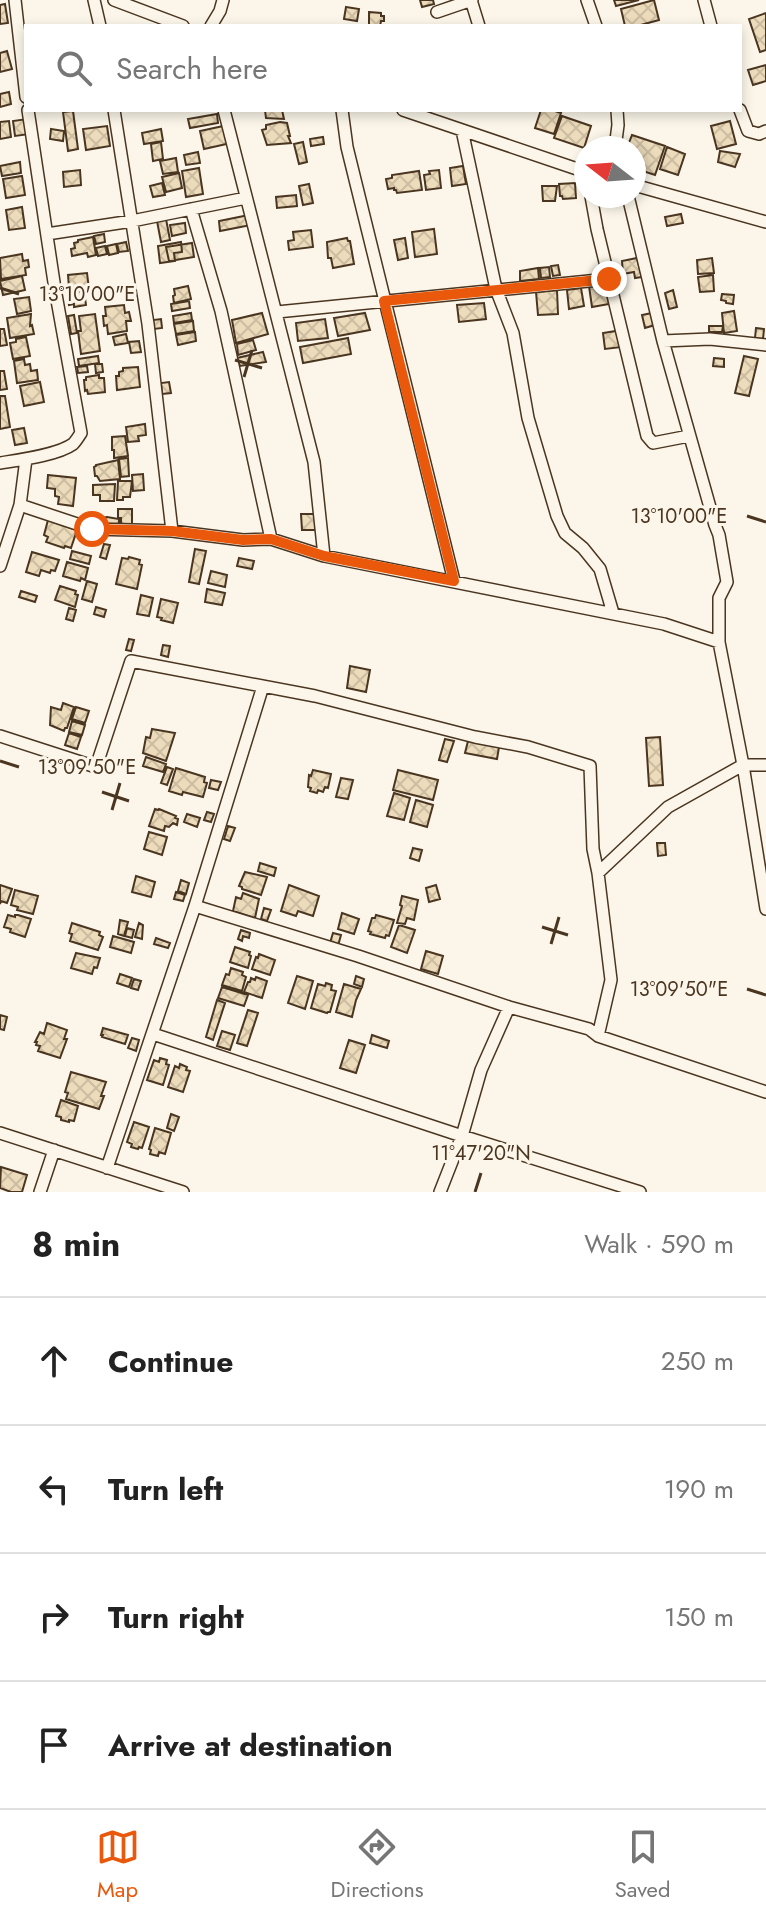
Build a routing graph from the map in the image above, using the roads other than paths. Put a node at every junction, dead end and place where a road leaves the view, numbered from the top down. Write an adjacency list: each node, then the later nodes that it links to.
1 (15, 0): 15 (street)
2 (94, 0): 9 (street)
3 (114, 0): 10 (street)
4 (223, 0): 11 (street)
5 (471, 0): 8 (street); 12 (street)
6 (587, 0): 13 (street)
7 (704, 0): 14 (street)
8 (437, 12)
9 (100, 24)
10 (178, 24)
11 (212, 24)
12 (478, 24)
13 (595, 24)
14 (710, 24)
15 (24, 79)
16 (28, 112): 34 (street)
17 (114, 112): 32 (street)
18 (224, 112): 28 (street)
19 (342, 112): 37 (street)
20 (409, 112): 23 (street)
21 (617, 112): 25 (street)
22 (741, 112): 24 (street)
23 (462, 130): 26 (street); 36 (street)
24 (766, 131)
25 (617, 136)
26 (574, 168)
27 (646, 188): 33 (street)
28 (246, 198): 31 (street); 38 (street)
29 (594, 208): 35 (street)
30 (631, 208): 39 (street)
31 (191, 209): 32 (street); 46 (street)
32 (132, 221): 34 (street); 45 (street)
33 (766, 222)
34 (47, 234): 42 (street)
35 (609, 279): 36 (street); 41 (street)
36 (496, 289): 37 (street); 50 (street)
37 (384, 301): 38 (street); 49 (street)
38 (277, 312): 47 (street)
39 (663, 341): 40 (street); 41 (street)
40 (766, 345)
41 (689, 436): 51 (street)
42 (26, 459): 43 (street); 44 (street)
43 (0, 463)
44 (20, 505): 45 (street); 48 (street)
45 (172, 531): 46 (street)
46 (271, 539): 47 (street)
47 (324, 556): 49 (street)
48 (0, 566)
49 (454, 581): 50 (street)
50 (613, 613): 51 (street)
51 (719, 642): 54 (street)
52 (263, 686): 53 (street); 56 (street); 57 (street)
53 (0, 736)
54 (743, 765): 55 (street); 56 (street); 58 (street)
55 (766, 765)
56 (598, 873): 61 (street)
57 (195, 906): 59 (street); 60 (street)
58 (766, 909)
59 (509, 1007): 61 (street); 64 (street)
60 (153, 1034): 64 (street); 66 (street)
61 (598, 1036): 62 (street)
62 (766, 1092)
63 (0, 1133): 65 (street)
64 (462, 1136): 69 (street); 70 (street)
65 (54, 1150): 66 (street); 67 (street)
66 (107, 1168): 68 (street)
67 (40, 1192)
68 (183, 1192)
69 (440, 1192)
70 (640, 1192)

